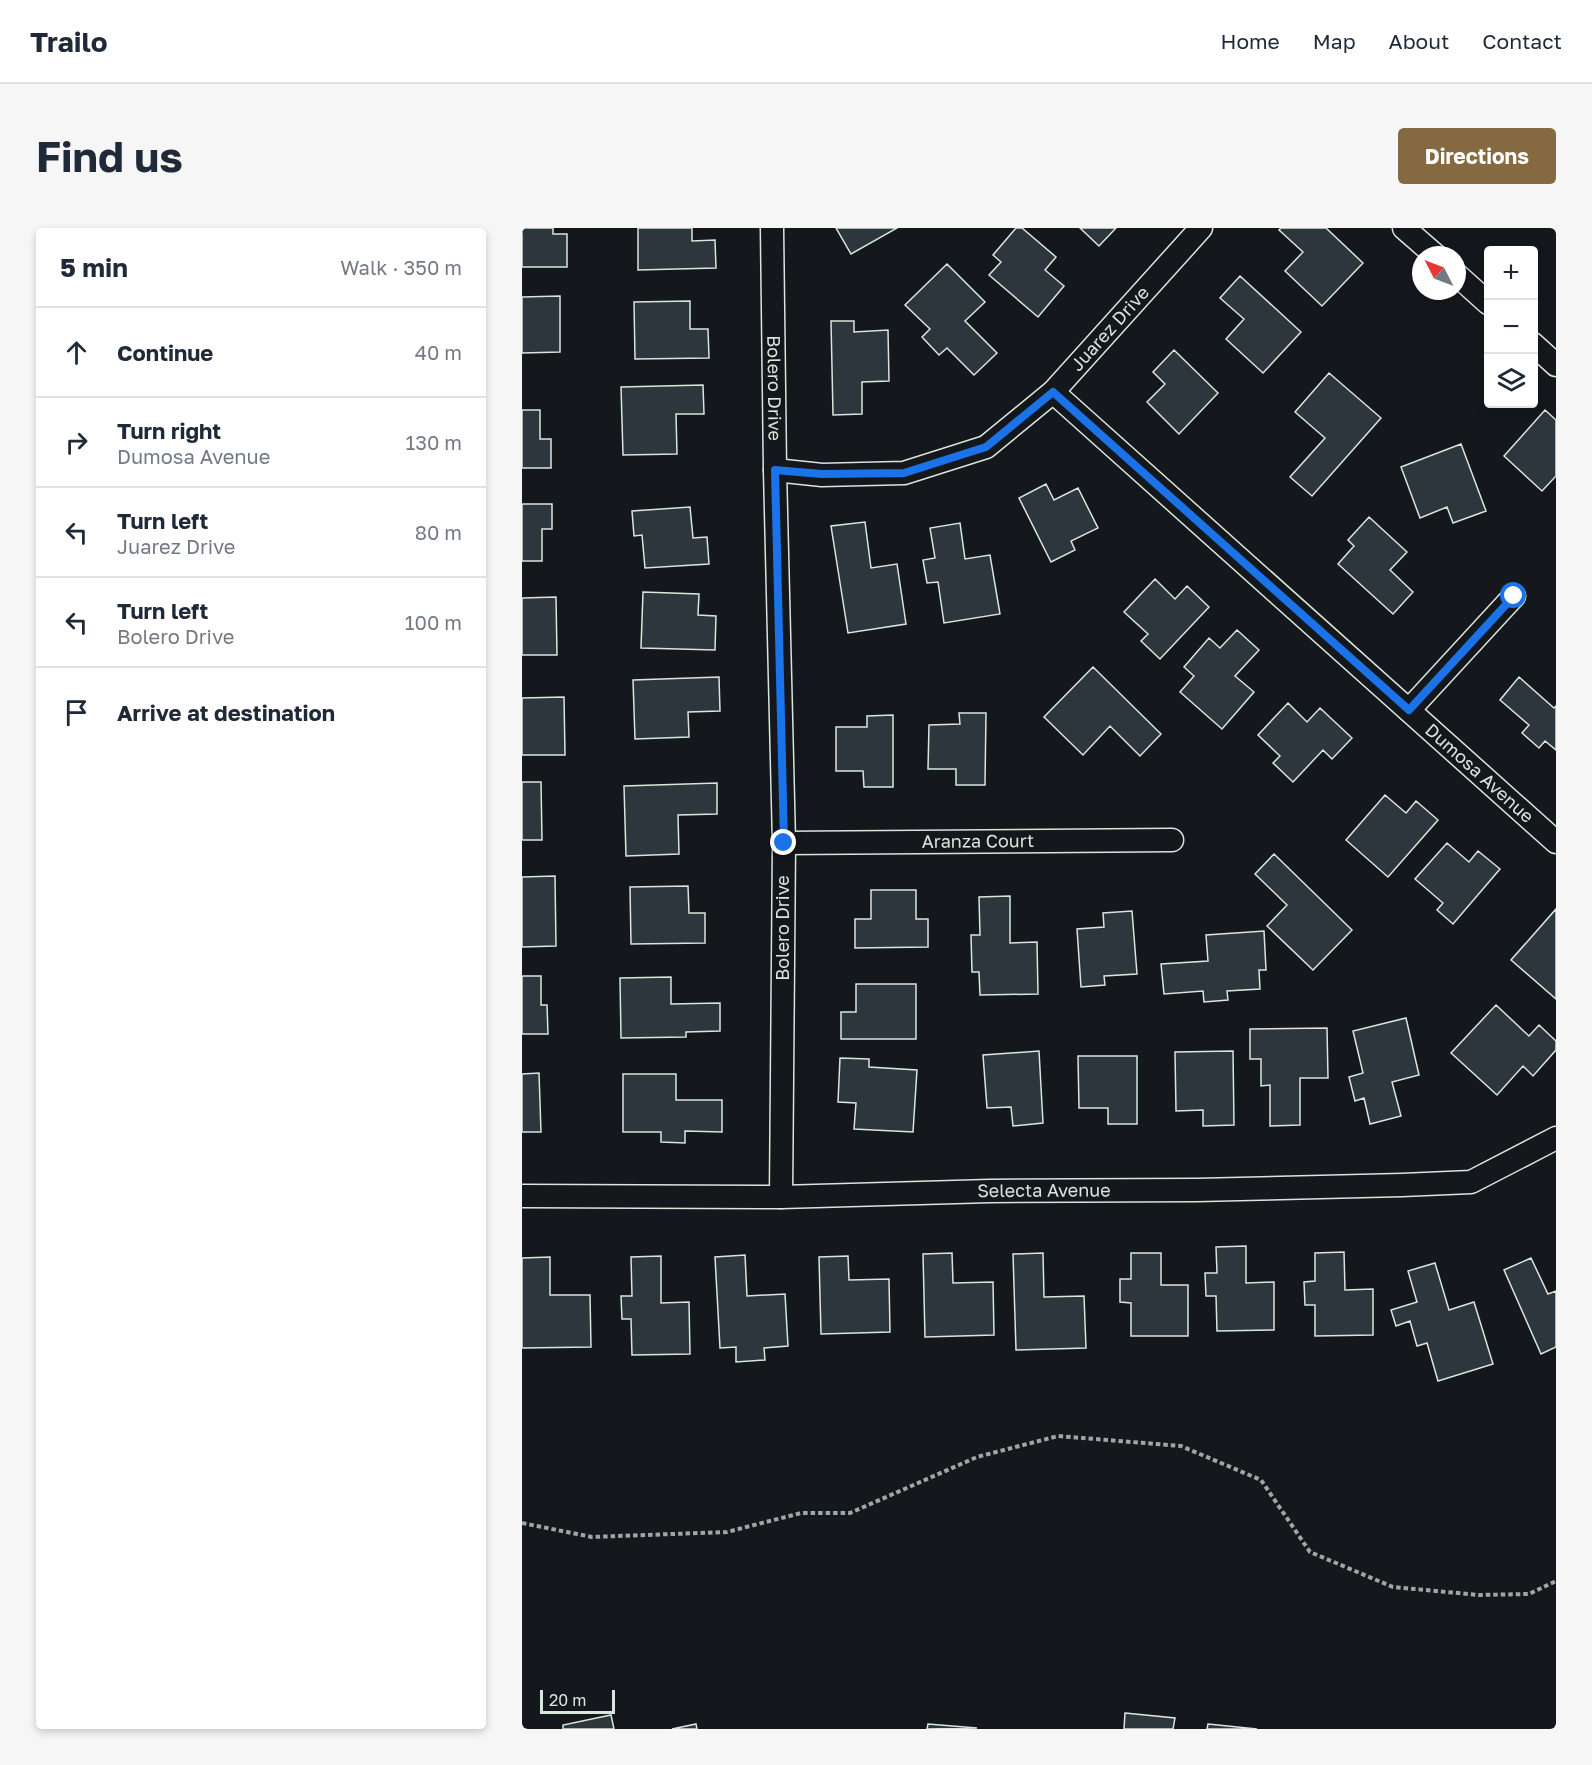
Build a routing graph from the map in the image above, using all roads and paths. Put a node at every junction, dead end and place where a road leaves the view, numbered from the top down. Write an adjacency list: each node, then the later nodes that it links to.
1 (772, 228): 10 (street, Bolero Drive)
2 (1201, 228): 9 (street, Juarez Drive)
3 (1404, 228): 4 (street)
4 (1425, 246)
5 (1466, 282): 6 (street)
6 (1485, 300)
7 (1538, 349): 8 (street)
8 (1556, 365)
9 (1053, 392): 10 (street, Juarez Drive); 12 (street, Dumosa Avenue)
10 (775, 470): 15 (street, Bolero Drive)
11 (1514, 596): 12 (street)
12 (1409, 710): 14 (street, Dumosa Avenue)
13 (1172, 840): 15 (street, Aranza Court)
14 (1556, 842)
15 (784, 843): 18 (street, Bolero Drive)
16 (1556, 1138): 18 (street, Selecta Avenue)
17 (522, 1196): 18 (street, Selecta Avenue)
18 (781, 1197)
19 (522, 1523): 20 (path)
20 (1556, 1581)

